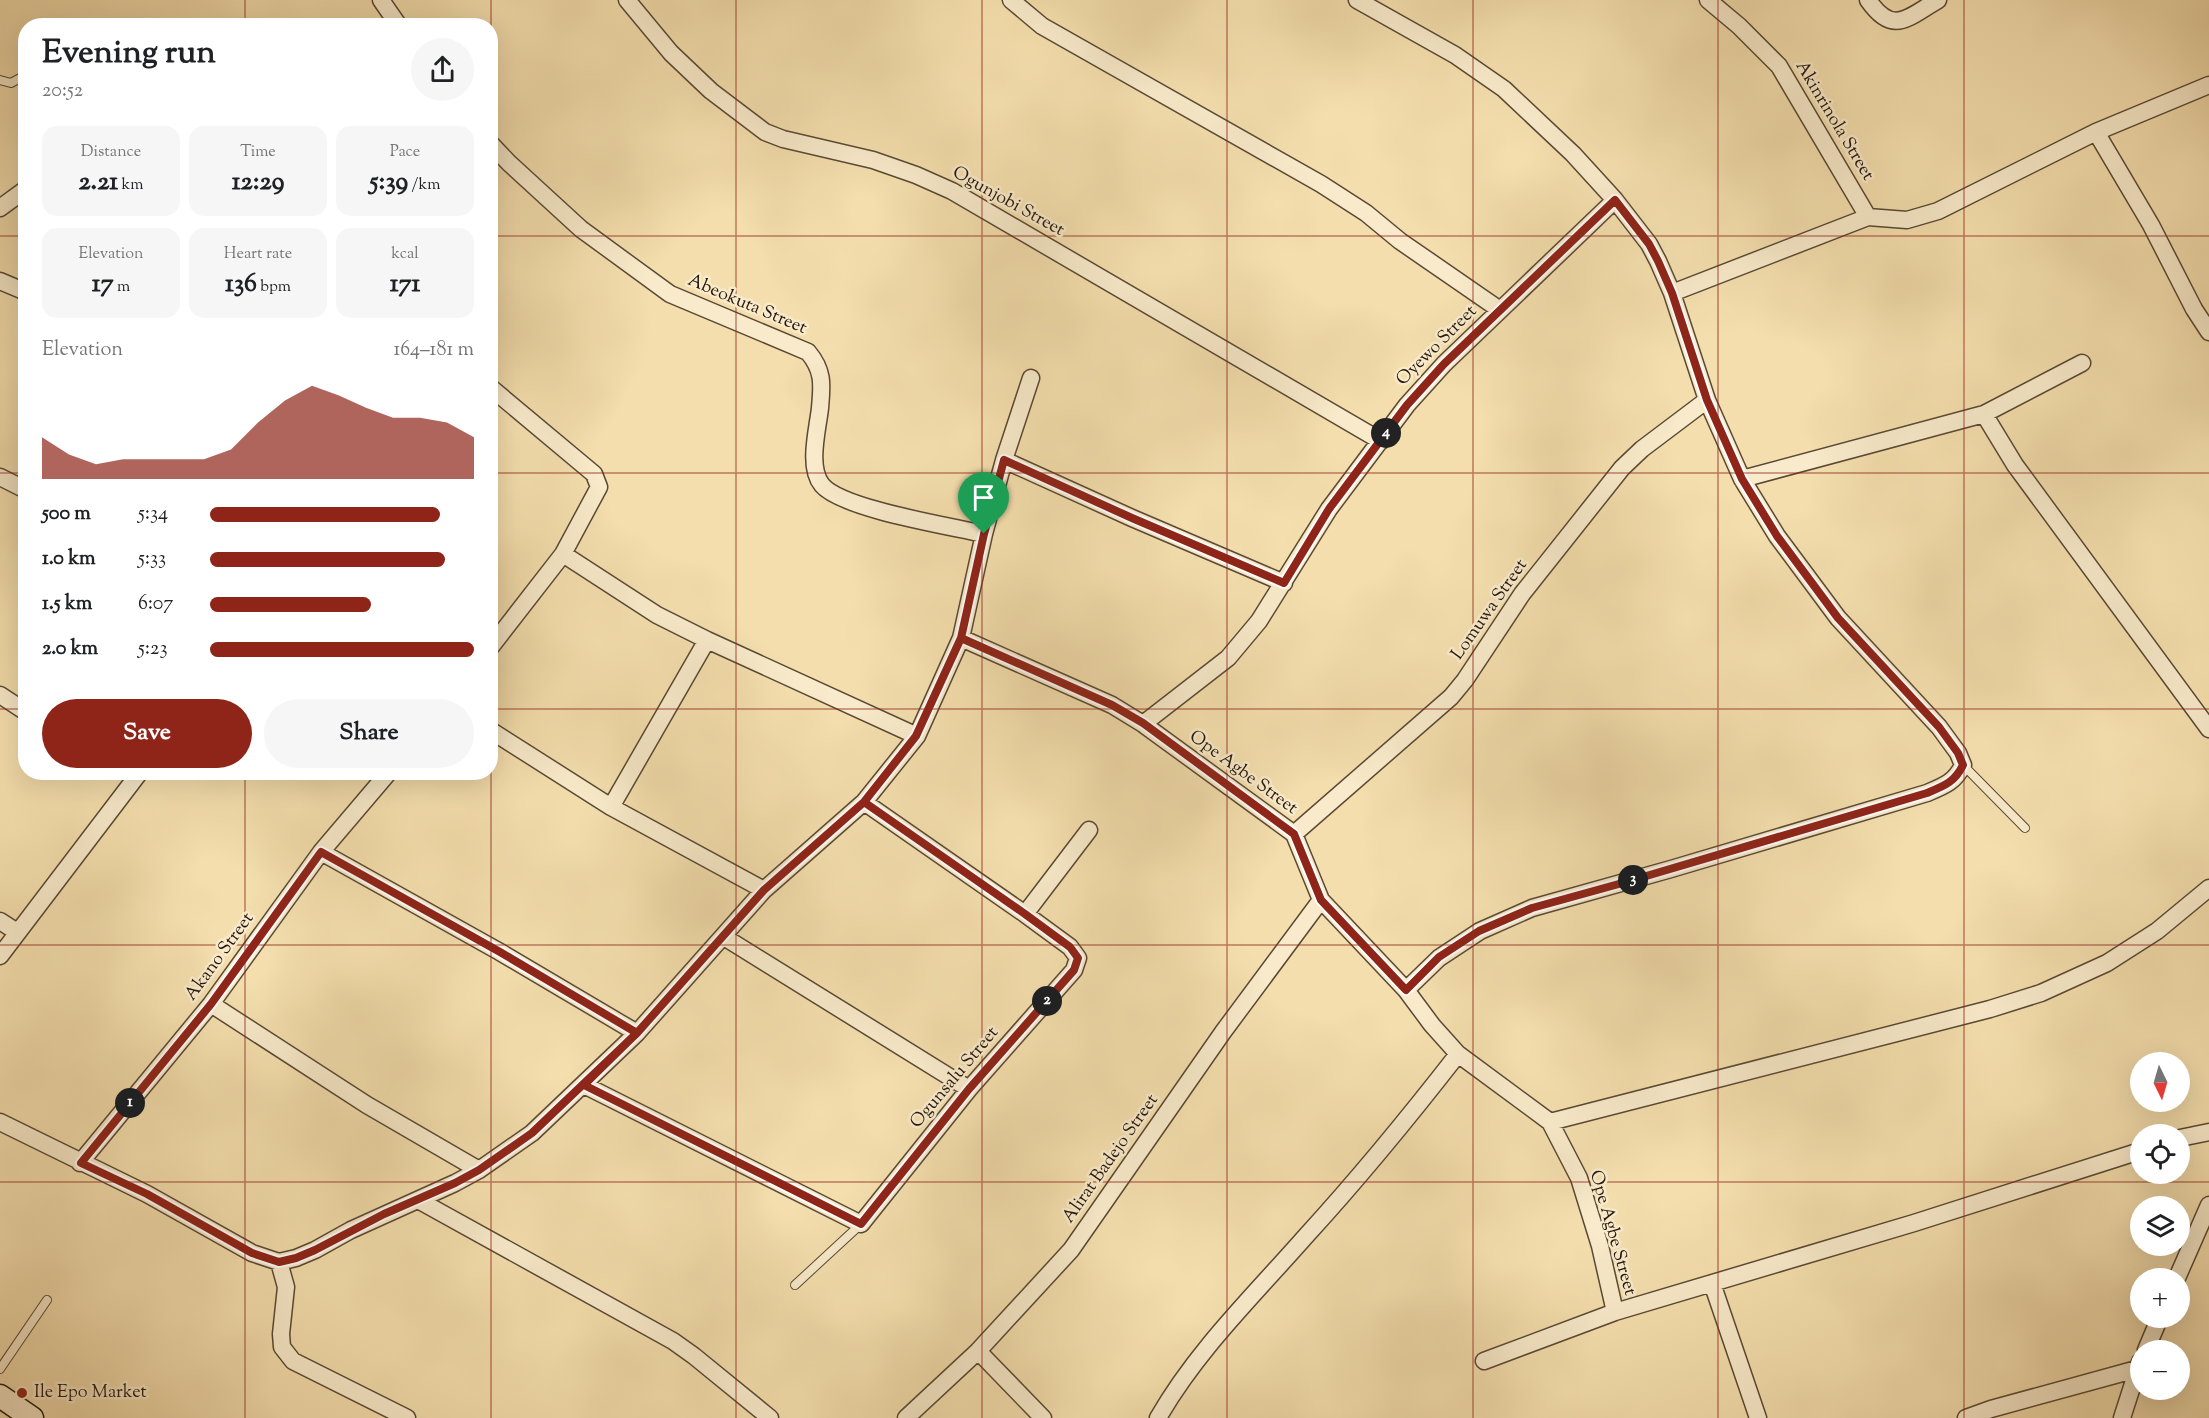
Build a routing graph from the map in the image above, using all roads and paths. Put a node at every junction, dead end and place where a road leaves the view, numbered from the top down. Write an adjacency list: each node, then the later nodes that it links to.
1 (381, 0): 8 (street)
2 (627, 0): 28 (street, Ogunjobi Street)
3 (1011, 0): 21 (street)
4 (1358, 0): 15 (street)
5 (1708, 0): 17 (street, Akinrinola Street)
6 (1868, 0): 7 (street)
7 (1938, 0)
8 (393, 18)
9 (18, 79): 10 (lane)
10 (0, 80)
11 (2209, 85): 12 (street)
12 (2096, 132): 17 (street); 22 (street)
13 (498, 151): 33 (street, Abeokuta Street)
14 (18, 195): 16 (street)
15 (1615, 200): 20 (street); 21 (street, Oyewo Street)
16 (0, 208)
17 (1868, 217): 20 (street)
18 (0, 281): 19 (street)
19 (18, 289)
20 (1672, 293): 26 (street)
21 (1500, 310): 28 (street, Oyewo Street)
22 (2209, 332)
23 (2082, 363): 27 (street)
24 (1031, 378): 29 (street)
25 (498, 394): 34 (street)
26 (1707, 400): 31 (street); 52 (street, Lomuwa Street)
27 (1984, 414): 31 (street); 42 (street)
28 (1381, 441): 35 (street, Oyewo Street)
29 (1004, 460): 33 (street); 35 (street)
30 (0, 477): 32 (street)
31 (1742, 479): 45 (street)
32 (18, 486)
33 (984, 534): 37 (street)
34 (563, 554): 36 (street); 38 (street)
35 (1284, 583): 41 (street, Oyewo Street)
36 (498, 638)
37 (961, 638): 41 (street, Ope Agbe Street); 44 (street)
38 (707, 640): 44 (street); 49 (street)
39 (0, 695): 40 (street)
40 (18, 707)
41 (1143, 723): 52 (street, Ope Agbe Street)
42 (2209, 729)
43 (498, 735): 49 (street)
44 (916, 736): 48 (street)
45 (1963, 765): 50 (lane); 62 (street)
46 (131, 780): 59 (street)
47 (382, 780): 53 (street, Akano Street)
48 (864, 802): 55 (street); 57 (street)
49 (611, 807): 55 (street)
50 (2025, 828)
51 (1089, 830): 57 (street)
52 (1294, 834): 56 (street, Ope Agbe Street)
53 (321, 852): 63 (street, Akano Street); 64 (street)
54 (2209, 888): 69 (street)
55 (764, 890): 60 (street)
56 (1321, 900): 62 (street, Ope Agbe Street); 84 (street, Alirat Badejo Street)
57 (1025, 914): 67 (street, Ogunsalu Street)
58 (0, 921): 59 (street)
59 (17, 932): 61 (street)
60 (724, 937): 64 (street); 67 (street)
61 (0, 956)
62 (1406, 990): 65 (street, Ope Agbe Street)
63 (211, 1004): 73 (street, Akano Street); 74 (street)
64 (637, 1033): 66 (street)
65 (1458, 1054): 69 (street, Ope Agbe Street); 95 (street)
66 (584, 1085): 74 (street); 77 (street)
67 (969, 1089): 77 (street, Ogunsalu Street)
68 (0, 1122): 73 (street)
69 (1550, 1122): 83 (street, Ope Agbe Street)
70 (2209, 1132): 71 (street)
71 (2190, 1136)
72 (2130, 1154): 80 (street)
73 (81, 1163): 78 (street)
74 (479, 1170): 75 (street)
75 (418, 1200): 78 (street); 92 (street)
76 (2209, 1205): 79 (street)
77 (861, 1224): 81 (lane)
78 (279, 1262): 91 (street)
79 (2181, 1268)
80 (1712, 1283): 83 (street); 96 (street)
81 (795, 1285)
82 (47, 1300): 87 (lane)
83 (1615, 1312): 85 (street)
84 (978, 1351): 93 (street, Alirat Badejo Street); 94 (street)
85 (1484, 1361)
86 (2130, 1368): 97 (street)
87 (0, 1369)
88 (0, 1396): 90 (main road)
89 (2130, 1396): 98 (street)
90 (32, 1418)
91 (407, 1418)
92 (770, 1418)
93 (906, 1418)
94 (1043, 1418)
95 (1158, 1418)
96 (1758, 1418)
97 (1966, 1418)
98 (2122, 1418)

